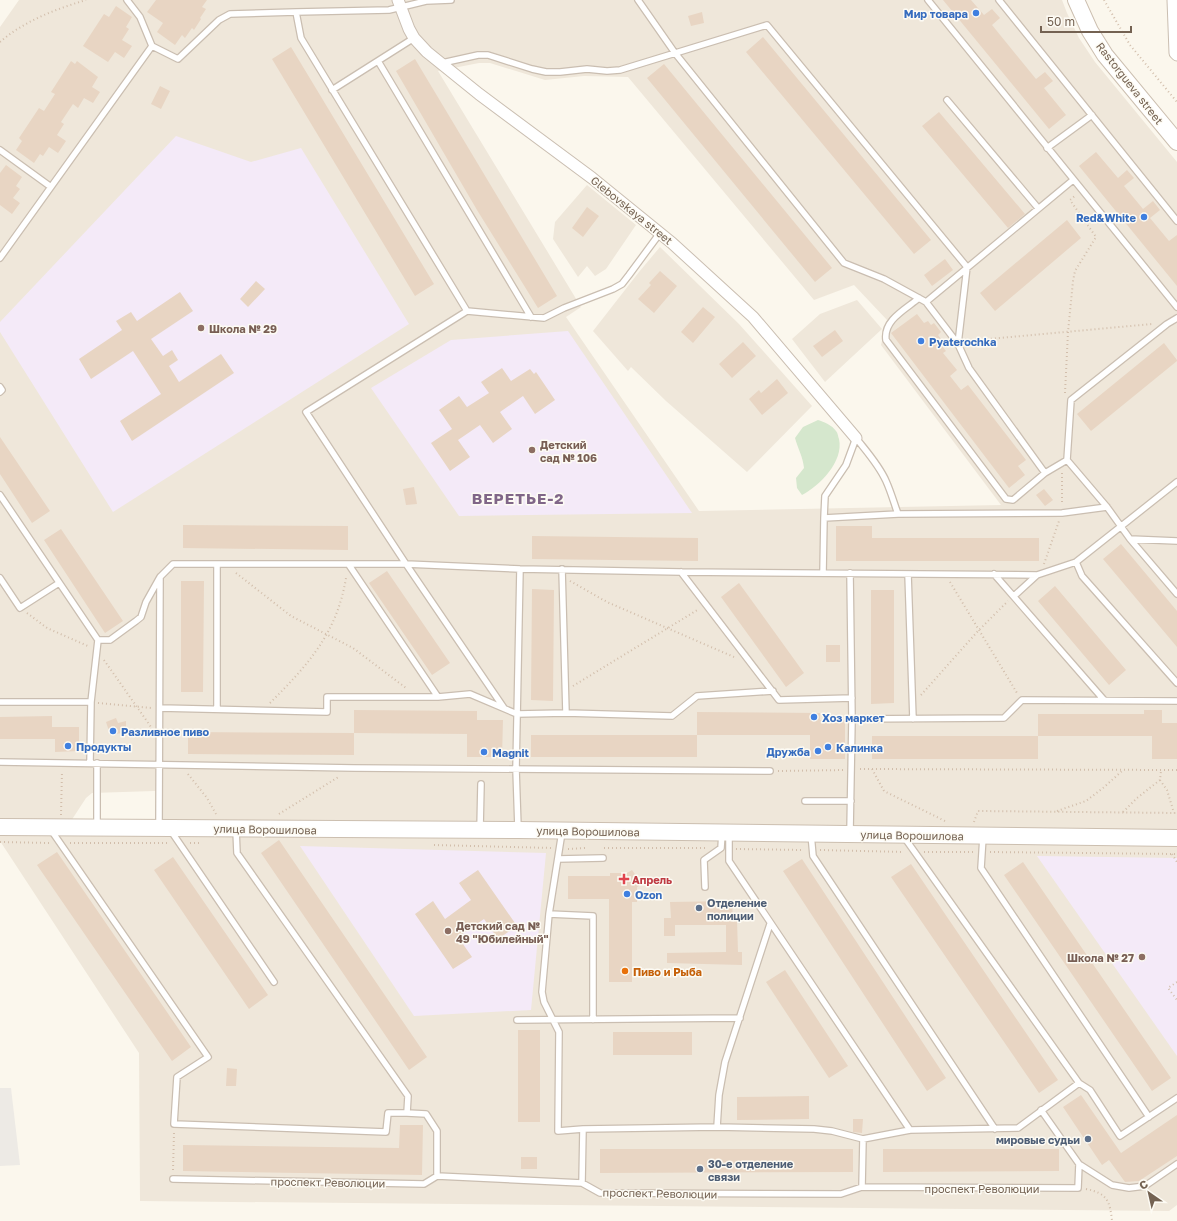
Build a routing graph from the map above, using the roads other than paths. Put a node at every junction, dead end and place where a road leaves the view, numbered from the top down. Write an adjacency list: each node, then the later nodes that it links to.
1 (127, 0): 11 (lane)
2 (451, 0): 8 (lane)
3 (638, 0): 12 (lane)
4 (928, 0): 20 (lane)
5 (999, 0): 18 (lane)
6 (1076, 0): 19 (main road, Rastorgueva street)
7 (1173, 0): 13 (street)
8 (399, 4): 9 (lane); 10 (street, Glebovskaya street)
9 (296, 12): 11 (lane); 16 (lane)
10 (414, 38): 14 (lane); 15 (street, Glebovskaya street)
11 (152, 46): 23 (lane)
12 (675, 53): 15 (lane); 28 (lane); 29 (lane)
13 (1177, 55)
14 (378, 61): 16 (lane); 33 (lane)
15 (442, 63): 26 (street, Glebovskaya street)
16 (332, 90): 32 (lane)
17 (948, 100): 24 (lane)
18 (1092, 115): 20 (lane); 25 (lane)
19 (1177, 142)
20 (1047, 148): 22 (lane)
21 (0, 150): 23 (lane)
22 (1073, 180): 24 (lane); 31 (lane)
23 (51, 187): 27 (lane)
24 (1038, 208): 28 (lane)
25 (1177, 220)
26 (660, 233): 33 (lane); 38 (street, Glebovskaya street)
27 (0, 258)
28 (967, 267): 30 (lane); 35 (lane)
29 (919, 298): 30 (lane); 40 (lane)
30 (926, 302): 35 (lane)
31 (1177, 307)
32 (467, 311): 33 (lane); 52 (lane)
33 (531, 317)
34 (1177, 318): 39 (lane)
35 (958, 344): 40 (lane)
36 (0, 387): 37 (lane)
37 (0, 392)
38 (856, 438): 44 (lane); 45 (lane)
39 (1067, 460): 40 (lane); 43 (lane)
40 (1045, 473)
41 (1177, 482): 46 (lane)
42 (0, 495): 63 (lane)
43 (1107, 507): 44 (lane); 46 (lane)
44 (898, 514): 45 (lane)
45 (824, 518): 56 (lane)
46 (1122, 527): 47 (lane); 49 (lane)
47 (1130, 539): 48 (lane); 64 (lane)
48 (1177, 542)
49 (1076, 562): 60 (lane); 67 (lane)
50 (217, 564): 51 (lane); 61 (lane); 77 (lane)
51 (349, 564): 52 (lane); 69 (lane)
52 (406, 564): 53 (lane); 76 (lane)
53 (520, 569): 54 (lane); 79 (lane)
54 (562, 569): 55 (lane); 78 (lane)
55 (680, 572): 56 (lane); 68 (lane)
56 (823, 573): 57 (lane)
57 (850, 573): 58 (lane); 70 (lane)
58 (908, 574): 59 (lane); 81 (lane)
59 (994, 574): 60 (lane); 65 (lane)
60 (1038, 575): 65 (lane)
61 (160, 577): 66 (lane); 75 (lane)
62 (0, 578): 63 (lane)
63 (59, 583): 66 (lane)
64 (1177, 594)
65 (1014, 596): 71 (lane)
66 (98, 640): 73 (lane)
67 (1177, 683)
68 (773, 691): 70 (lane); 78 (lane)
69 (438, 697): 76 (lane); 77 (lane)
70 (852, 698): 80 (lane)
71 (1104, 700): 74 (lane); 81 (lane)
72 (0, 702): 73 (lane)
73 (91, 702): 83 (lane)
74 (1177, 702)
75 (160, 708): 77 (lane); 85 (lane)
76 (504, 708): 79 (lane)
77 (217, 709)
78 (566, 713): 79 (lane)
79 (517, 714): 86 (lane)
80 (852, 719): 81 (lane); 90 (lane)
81 (913, 719)
82 (0, 762): 83 (lane)
83 (90, 763): 84 (lane)
84 (97, 763): 85 (lane); 92 (lane)
85 (159, 764): 86 (lane); 93 (lane)
86 (516, 769): 87 (lane); 95 (lane)
87 (770, 771)
88 (481, 784): 96 (lane)
89 (805, 801): 90 (lane)
90 (851, 801): 100 (lane)
91 (0, 827): 98 (main road, улица Ворошилова)
92 (97, 828): 93 (main road, улица Ворошилова); 98 (main road, улица Ворошилова)
93 (164, 828): 94 (main road, улица Ворошилова); 110 (lane)
94 (236, 828): 96 (main road, улица Ворошилова); 118 (lane)
95 (518, 830): 96 (main road, улица Ворошилова); 97 (main road, улица Ворошилова)
96 (480, 831)
97 (562, 832): 104 (main road, улица Ворошилова); 106 (lane)
98 (57, 833): 118 (lane)
99 (811, 834): 100 (main road, улица Ворошилова); 104 (main road, улица Ворошилова); 121 (lane)
100 (850, 834): 101 (main road, улица Ворошилова)
101 (902, 835): 102 (main road, улица Ворошилова); 115 (lane)
102 (978, 836): 103 (main road, улица Ворошилова); 119 (lane)
103 (1177, 838)
104 (725, 841): 107 (lane); 109 (lane)
105 (603, 858): 106 (lane)
106 (558, 859): 108 (lane)
107 (705, 887)
108 (549, 914): 113 (lane); 114 (lane)
109 (770, 924): 111 (lane); 123 (lane)
110 (274, 982)
111 (740, 1018): 114 (lane); 120 (lane)
112 (517, 1020): 113 (lane)
113 (554, 1020): 114 (lane); 122 (lane)
114 (593, 1020)
115 (1079, 1083): 117 (lane); 119 (lane)
116 (1177, 1098): 119 (lane)
117 (1041, 1110): 121 (lane); 125 (lane)
118 (407, 1113): 127 (lane)
119 (1149, 1117)
120 (717, 1128): 122 (lane); 124 (lane)
121 (994, 1128): 123 (lane)
122 (583, 1129): 129 (lane)
123 (910, 1130): 124 (lane)
124 (863, 1139): 130 (lane)
125 (1079, 1164): 126 (lane); 130 (lane, проспект Революции)
126 (1177, 1164)
127 (437, 1176): 128 (lane, проспект Революции); 129 (lane, проспект Революции)
128 (173, 1179)
129 (582, 1183): 130 (lane, проспект Революции)
130 (862, 1187)

